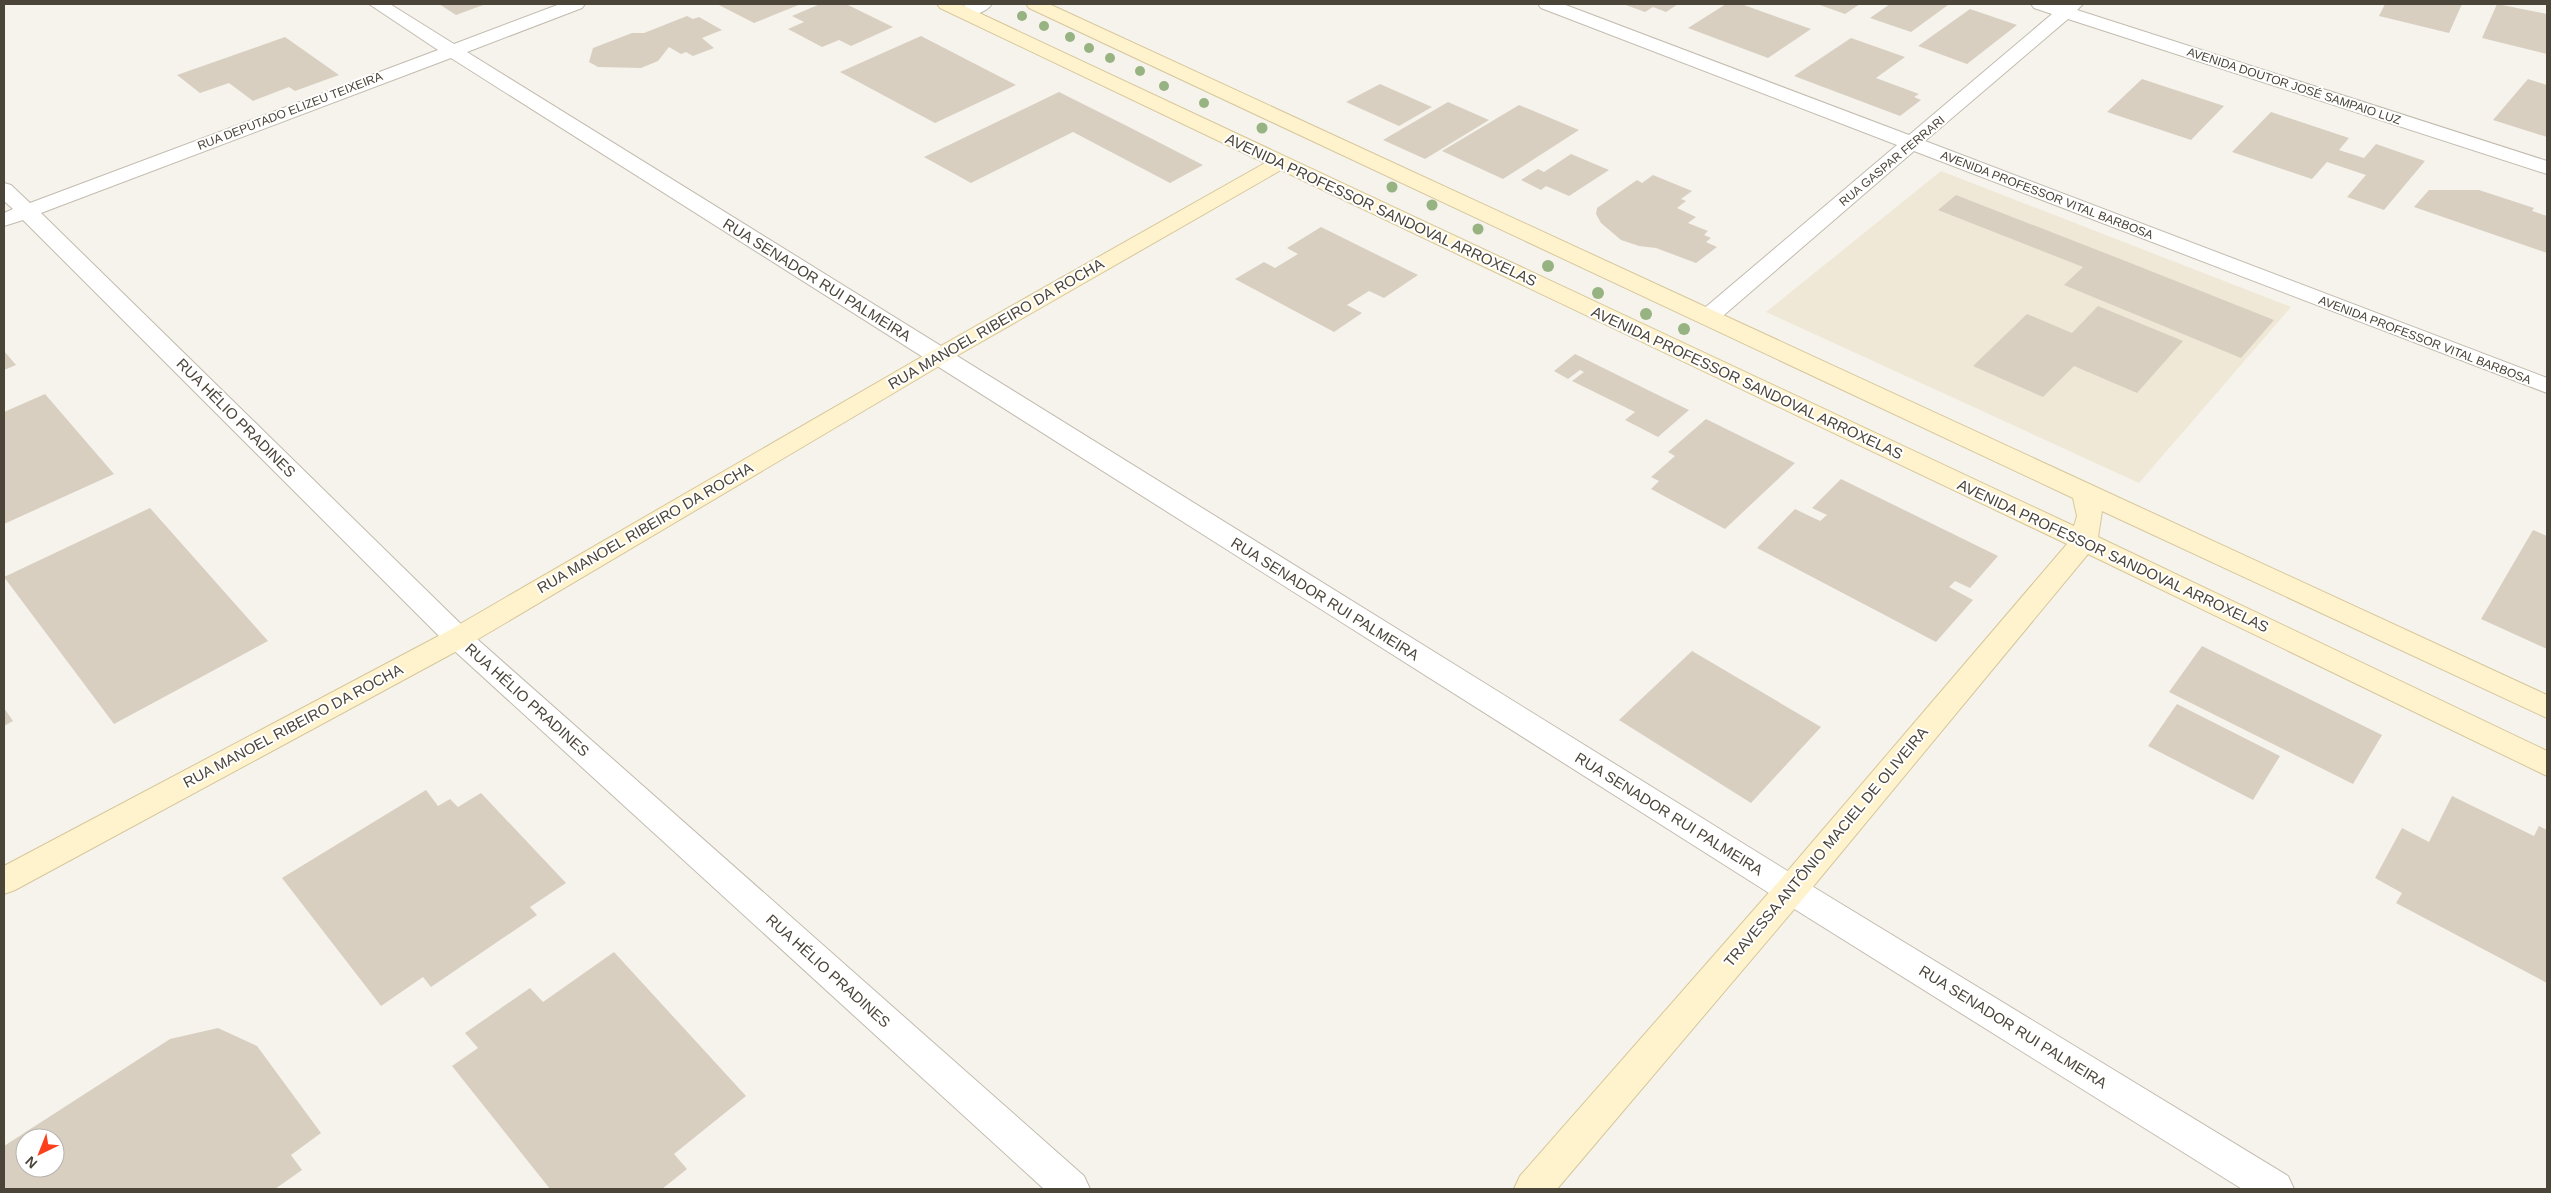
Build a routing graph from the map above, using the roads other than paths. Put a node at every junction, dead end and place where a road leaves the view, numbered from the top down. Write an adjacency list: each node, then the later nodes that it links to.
1 (378, 4): 8 (street, RUA SENADOR RUI PALMEIRA)
2 (576, 4): 8 (street, RUA DEPUTADO ELIZEU TEIXEIRA)
3 (1035, 4): 14 (street)
4 (1547, 4): 9 (street, AVENIDA PROFESSOR VITAL BARBOSA)
5 (2040, 4): 7 (street, AVENIDA DOUTOR JOSÉ SAMPAIO LUZ)
6 (964, 7): 10 (street, AVENIDA PROFESSOR SANDOVAL ARROXELAS)
7 (2069, 8): 9 (street, RUA GASPAR FERRARI); 11 (street, AVENIDA DOUTOR JOSÉ SAMPAIO LUZ)
8 (451, 50): 13 (street, RUA DEPUTADO ELIZEU TEIXEIRA); 15 (street, RUA SENADOR RUI PALMEIRA)
9 (1912, 144): 14 (street, RUA GASPAR FERRARI); 16 (street, AVENIDA PROFESSOR VITAL BARBOSA)
10 (1281, 162): 15 (street, RUA MANOEL RIBEIRO DA ROCHA); 18 (street, AVENIDA PROFESSOR SANDOVAL ARROXELAS)
11 (2547, 168)
12 (4, 189): 13 (street, RUA HÉLIO PRADINES)
13 (15, 215): 19 (street, RUA HÉLIO PRADINES)
14 (1708, 316): 17 (street)
15 (938, 357): 19 (street, RUA MANOEL RIBEIRO DA ROCHA); 23 (street, RUA SENADOR RUI PALMEIRA)
16 (2547, 386)
17 (2084, 491): 18 (street, TRAVESSA ANTÔNIO MACIEL DE OLIVEIRA); 20 (street)
18 (2084, 541): 21 (street, AVENIDA PROFESSOR SANDOVAL ARROXELAS); 23 (street, TRAVESSA ANTÔNIO MACIEL DE OLIVEIRA)
19 (458, 638): 22 (street, RUA MANOEL RIBEIRO DA ROCHA); 24 (street, RUA HÉLIO PRADINES)
20 (2547, 707)
21 (2547, 764)
22 (4, 882)
23 (1790, 890): 25 (street, TRAVESSA ANTÔNIO MACIEL DE OLIVEIRA); 26 (street, RUA SENADOR RUI PALMEIRA)
24 (1071, 1189)
25 (1534, 1189)
26 (2275, 1189)

